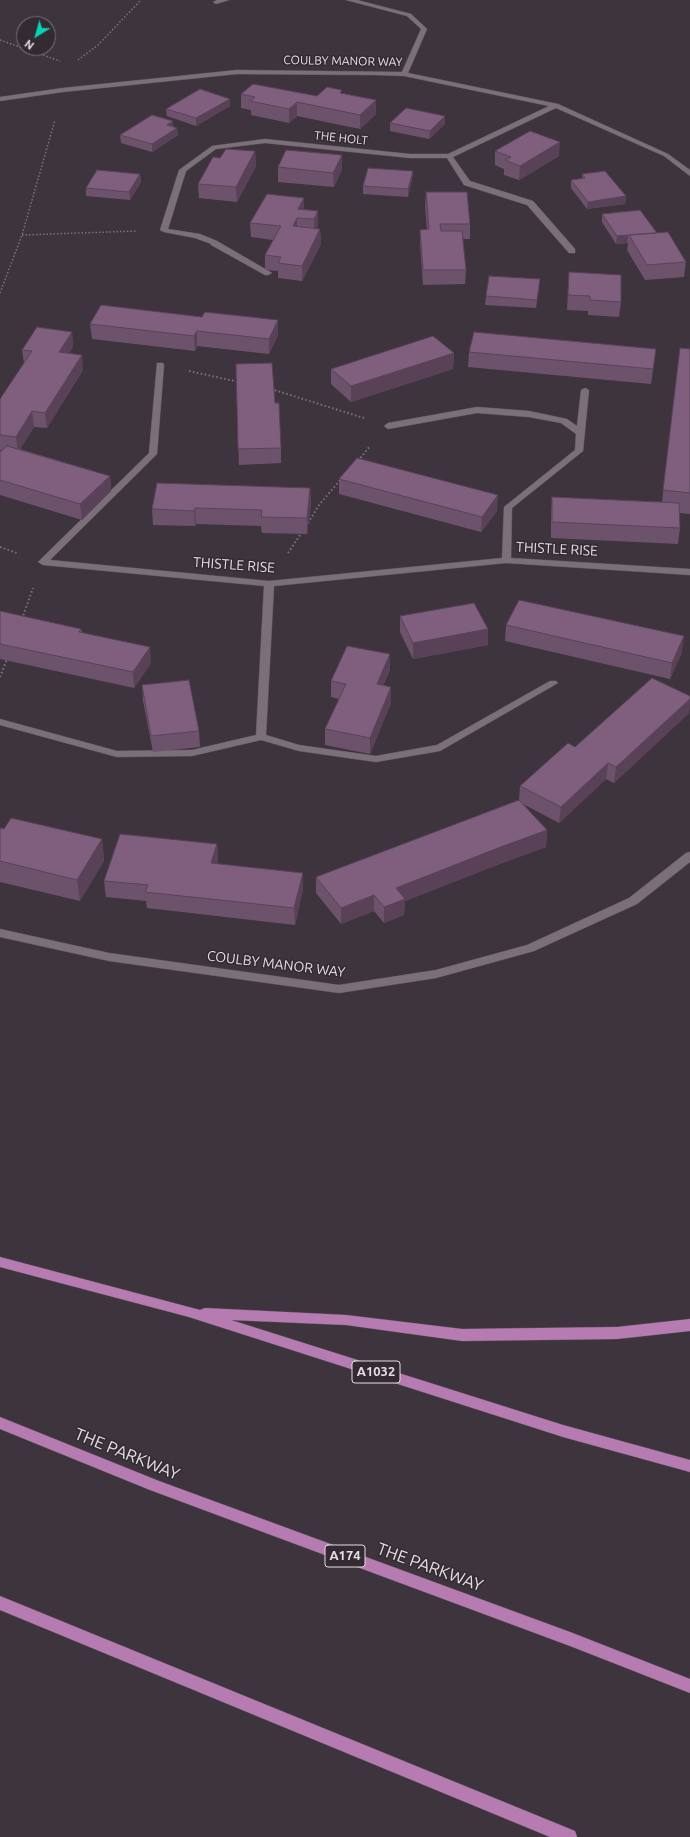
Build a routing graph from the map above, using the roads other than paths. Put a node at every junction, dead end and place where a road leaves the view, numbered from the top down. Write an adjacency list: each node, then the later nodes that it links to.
1 (226, 0): 3 (street)
2 (348, 0): 4 (street)
3 (216, 2)
4 (404, 74): 5 (street, COULBY MANOR WAY); 6 (street, COULBY MANOR WAY)
5 (0, 98)
6 (556, 105): 7 (street, THE HOLT); 8 (street, COULBY MANOR WAY)
7 (449, 156): 9 (street); 10 (street, THE HOLT)
8 (690, 174)
9 (572, 251)
10 (268, 273)
11 (160, 365): 17 (street, THISTLE RISE)
12 (585, 390): 14 (street)
13 (388, 426): 14 (street)
14 (580, 433): 15 (street)
15 (506, 560): 16 (street, THISTLE RISE); 17 (street, THISTLE RISE)
16 (690, 572)
17 (269, 584): 20 (street)
18 (553, 683): 20 (street)
19 (0, 722): 20 (street)
20 (261, 737)
21 (690, 856): 22 (street, COULBY MANOR WAY)
22 (0, 933)
23 (0, 1262): 24 (highway, A1032)
24 (189, 1312): 25 (highway); 27 (highway, A1032)
25 (690, 1325)
26 (0, 1424): 29 (highway, THE PARKWAY / A174)
27 (690, 1466)
28 (0, 1603): 30 (highway)
29 (690, 1686)
30 (569, 1837)

